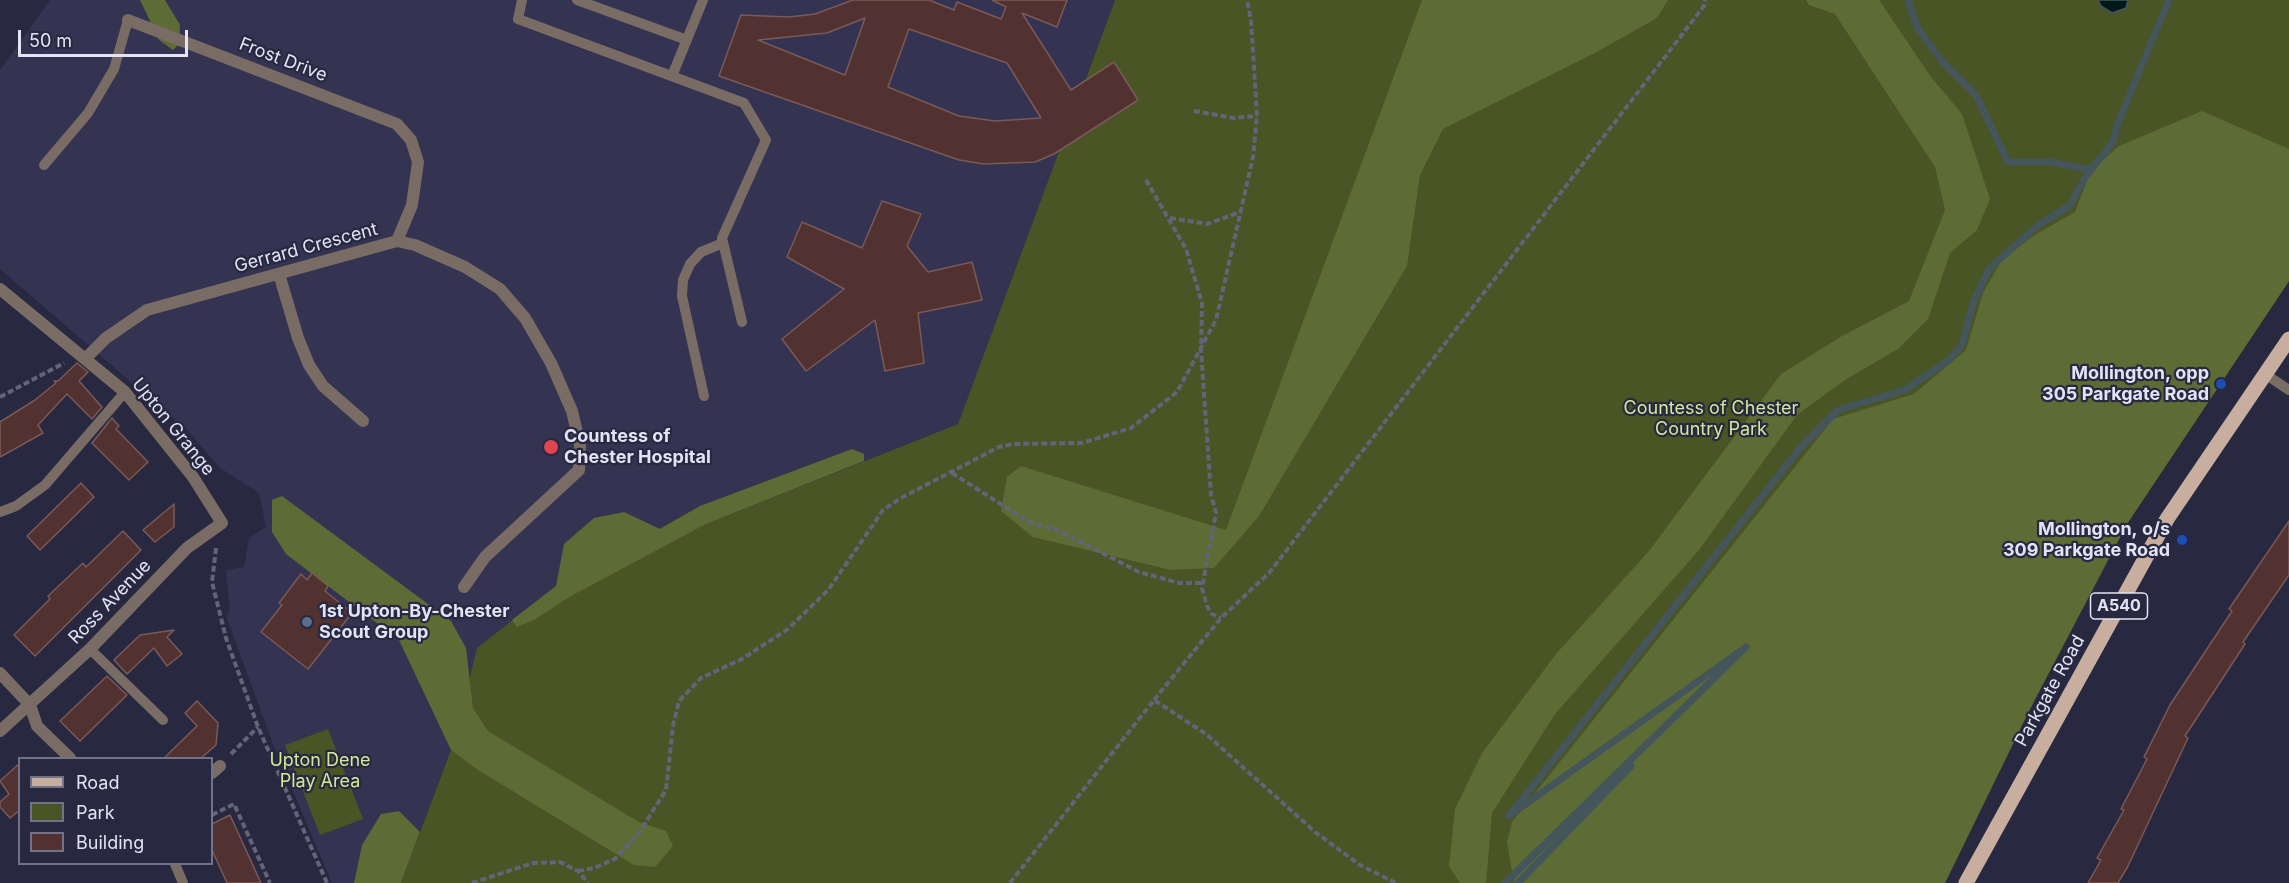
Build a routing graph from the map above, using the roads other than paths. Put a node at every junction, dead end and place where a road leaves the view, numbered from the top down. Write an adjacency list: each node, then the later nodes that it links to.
1 (522, 0): 6 (lane)
2 (577, 0): 5 (lane)
3 (703, 0): 5 (lane)
4 (128, 20): 7 (lane, Frost Drive); 8 (street, Frost Drive)
5 (687, 40): 6 (lane)
6 (672, 76): 9 (lane)
7 (44, 165)
8 (397, 242): 10 (street, Gerrard Crescent); 22 (street, Gerrard Crescent)
9 (723, 243): 12 (lane); 18 (lane)
10 (279, 274): 14 (street, Gerrard Crescent); 19 (street)
11 (0, 289): 14 (street, Upton Grange)
12 (742, 322)
13 (2289, 339): 15 (main road, Parkgate Road / A540)
14 (83, 356): 17 (street, Upton Grange)
15 (2265, 374): 16 (lane); 31 (main road, Parkgate Road / A540)
16 (2289, 390)
17 (125, 392): 20 (lane); 21 (street, Upton Grange)
18 (704, 396)
19 (363, 421)
20 (0, 512)
21 (218, 527): 23 (street, Ross Avenue)
22 (464, 587)
23 (90, 649): 25 (street, Ross Avenue); 26 (lane)
24 (0, 673): 25 (street)
25 (30, 705): 27 (street, Ross Avenue); 28 (street)
26 (163, 720)
27 (0, 731)
28 (68, 757)
29 (175, 865): 30 (lane)
30 (183, 883)
31 (1966, 883)

